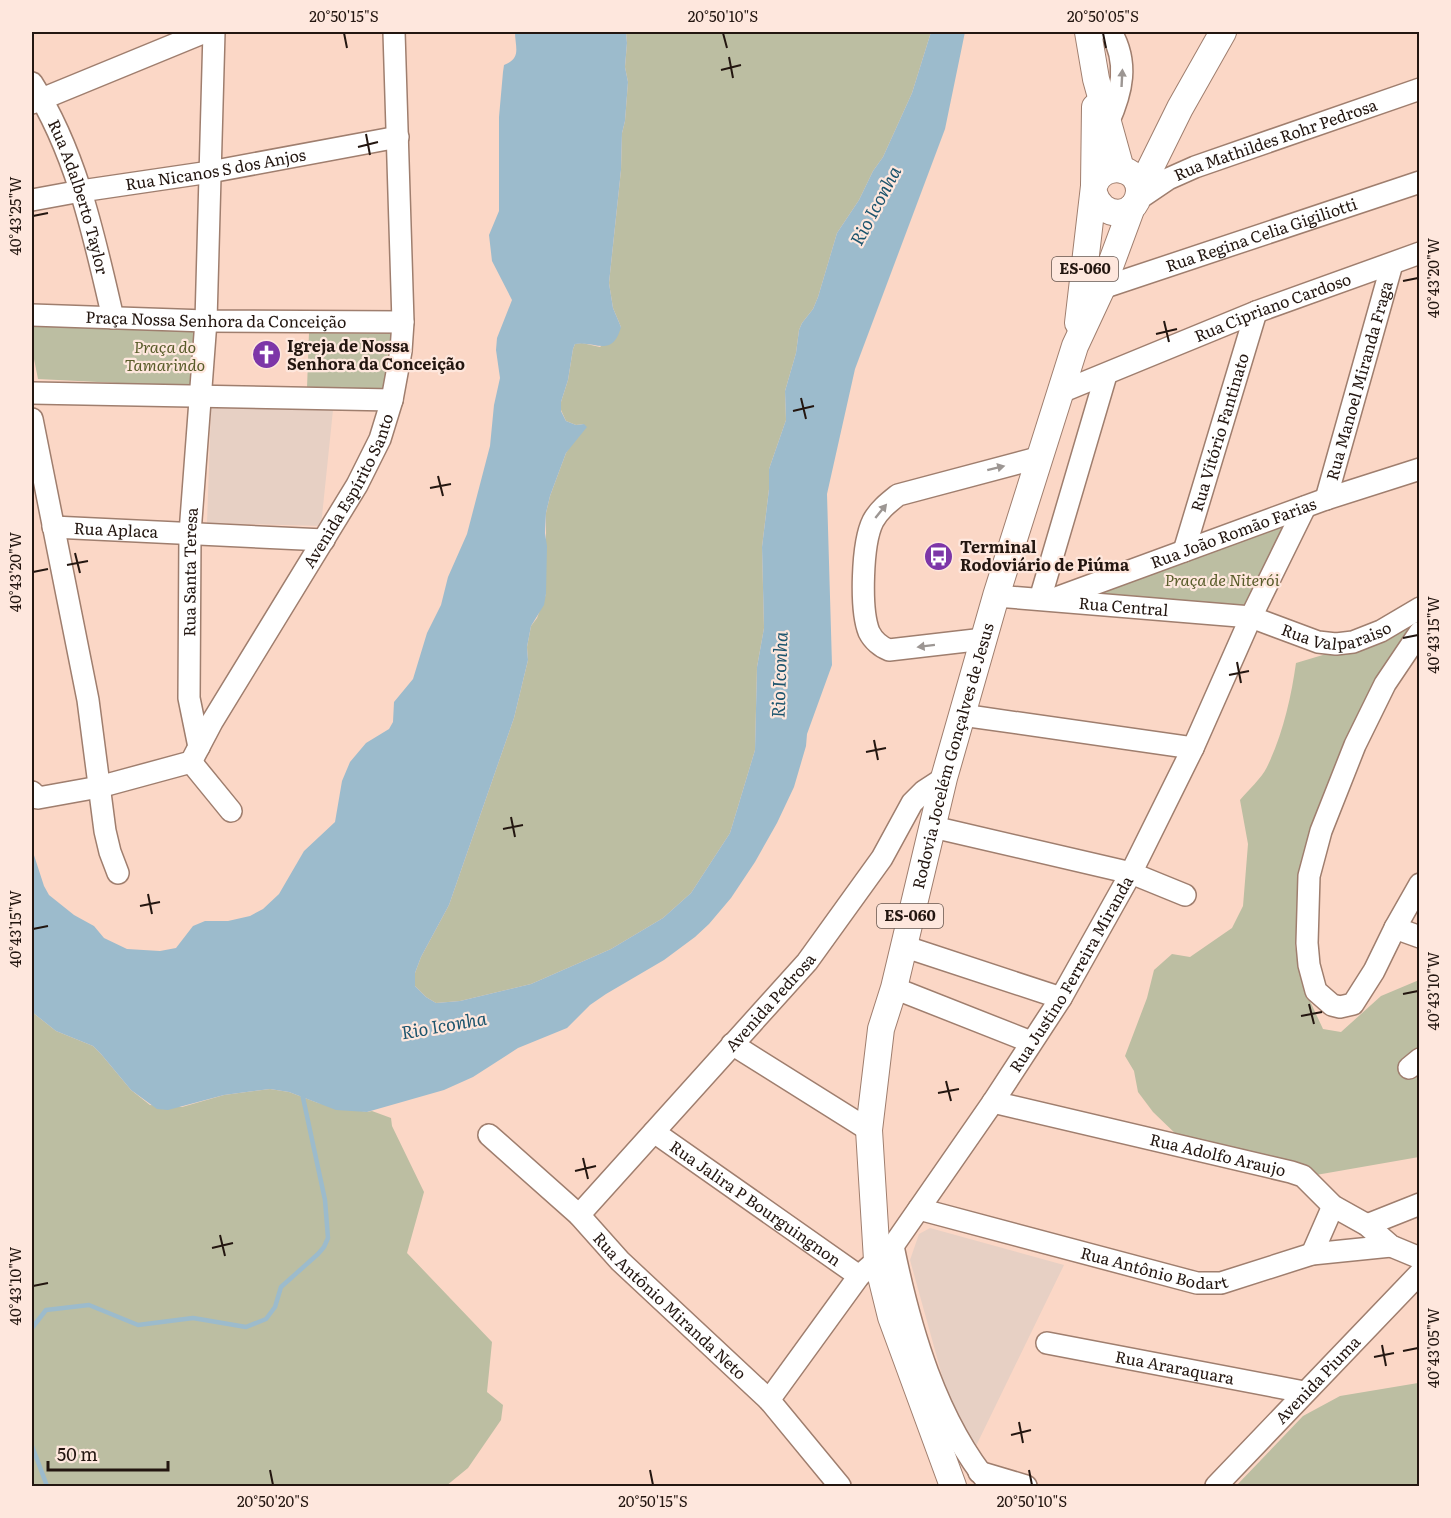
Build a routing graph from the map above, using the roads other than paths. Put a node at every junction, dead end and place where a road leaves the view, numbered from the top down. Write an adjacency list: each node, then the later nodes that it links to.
1 (205, 32): 9 (street)
2 (214, 32): 12 (street, Rua Santa Teresa)
3 (394, 32): 11 (street, Avenida Espírito Santo)
4 (1088, 32): 7 (main road, Rodovia Jocelém Gonçalves de Jesus / ES-060)
5 (1111, 32): 10 (street, one-way to 5)
6 (1223, 32): 14 (main road)
7 (1096, 80): 10 (main road, Rodovia Jocelém Gonçalves de Jesus / ES-060); 15 (main road, Rodovia Jocelém Gonçalves de Jesus / ES-060)
8 (1419, 89): 14 (street, Rua Mathildes Rohr Pedrosa)
9 (35, 95): 16 (street, Rua Adalberto Taylor)
10 (1108, 123): 14 (main road, Rodovia Jocelém Gonçalves de Jesus / ES-060)
11 (398, 137): 12 (street, Rua Nicanos S dos Anjos); 25 (street, Avenida Espírito Santo)
12 (210, 172): 16 (street, Rua Nicanos S dos Anjos); 24 (street, Rua Santa Teresa)
13 (1419, 182): 20 (street, Rua Regina Celia Gigiliotti)
14 (1131, 188): 15 (main road); 15 (main road); 20 (main road, Rodovia Jocelém Gonçalves de Jesus / ES-060)
15 (1094, 189): 26 (main road, Rodovia Jocelém Gonçalves de Jesus / ES-060)
16 (81, 190): 17 (street, Rua Nicanos S dos Anjos); 23 (street, Rua Adalberto Taylor)
17 (32, 200)
18 (1419, 253): 19 (street, Rua Cipriano Cardoso)
19 (1392, 264): 21 (street, Rua Cipriano Cardoso); 36 (street, Rua Manoel Miranda Fraga)
20 (1102, 288): 26 (main road, Rodovia Jocelém Gonçalves de Jesus / ES-060)
21 (1257, 312): 27 (street, Rua Cipriano Cardoso); 41 (street, Rua Vitório Fantinato)
22 (32, 315): 23 (street, Praça Nossa Senhora da Conceição)
23 (113, 318): 24 (street, Praça Nossa Senhora da Conceição)
24 (206, 321): 25 (street, Praça Nossa Senhora da Conceição); 30 (street, Rua Santa Teresa)
25 (403, 322): 31 (street, Avenida Espírito Santo)
26 (1076, 346): 28 (main road, Rodovia Jocelém Gonçalves de Jesus / ES-060)
27 (1106, 375): 28 (street, Rua Cipriano Cardoso); 43 (street)
28 (1061, 392): 33 (main road, Rodovia Jocelém Gonçalves de Jesus / ES-060)
29 (32, 393): 30 (street)
30 (201, 398): 31 (street); 39 (street, Rua Santa Teresa)
31 (392, 400): 40 (street, Avenida Espírito Santo)
32 (32, 419): 35 (street)
33 (1041, 457): 42 (main road, Rodovia Jocelém Gonçalves de Jesus / ES-060); 47 (street, one-way to 33)
34 (1419, 470): 36 (street, Rua João Romão Farias)
35 (38, 489): 38 (street)
36 (1326, 499): 37 (street, Rua João Romão Farias)
37 (1305, 507): 41 (street, Rua João Romão Farias); 45 (street, Rua Justino Ferreira Miranda)
38 (53, 527): 39 (street, Rua Aplaca); 52 (street)
39 (190, 533): 40 (street, Rua Aplaca); 50 (street, Rua Santa Teresa)
40 (324, 540): 50 (street, Avenida Espírito Santo)
41 (1184, 551): 43 (street, Rua João Romão Farias)
42 (996, 596): 43 (street, Rua Central); 47 (main road, Rodovia Jocelém Gonçalves de Jesus / ES-060)
43 (1045, 600): 45 (street, Rua Central)
44 (1419, 608): 45 (street, Rua Valparaiso)
45 (1251, 617): 49 (street, Rua Justino Ferreira Miranda)
46 (1419, 632): 60 (street)
47 (984, 639): 48 (main road, Rodovia Jocelém Gonçalves de Jesus / ES-060)
48 (962, 715): 49 (street); 51 (main road, Rodovia Jocelém Gonçalves de Jesus / ES-060)
49 (1193, 748): 57 (street, Rua Justino Ferreira Miranda)
50 (195, 754): 52 (street); 54 (street)
51 (944, 778): 55 (main road, Rodovia Jocelém Gonçalves de Jesus / ES-060); 66 (street, Avenida Pedrosa)
52 (99, 787): 53 (street); 56 (street)
53 (35, 795)
54 (231, 811)
55 (933, 827): 57 (street); 62 (main road, Rodovia Jocelém Gonçalves de Jesus / ES-060)
56 (118, 873)
57 (1131, 873): 59 (street); 64 (street, Rua Justino Ferreira Miranda)
58 (1419, 884): 60 (street)
59 (1185, 895)
60 (1395, 928): 61 (street)
61 (1419, 937)
62 (903, 946): 63 (main road, Rodovia Jocelém Gonçalves de Jesus / ES-060); 64 (street)
63 (894, 988): 65 (street); 68 (main road, Rodovia Jocelém Gonçalves de Jesus / ES-060)
64 (1061, 998): 65 (street, Rua Justino Ferreira Miranda)
65 (1031, 1042): 67 (street, Rua Justino Ferreira Miranda)
66 (732, 1044): 68 (street); 69 (street, Avenida Pedrosa)
67 (993, 1102): 72 (street, Rua Adolfo Araujo); 73 (street, Rua Justino Ferreira Miranda)
68 (869, 1130): 79 (main road, Rodovia Jocelém Gonçalves de Jesus / ES-060)
69 (654, 1132): 74 (street, Avenida Pedrosa); 79 (street, Rua Jalira P Bourguingnon)
70 (489, 1134): 74 (street, Rua Antônio Miranda Neto)
71 (1419, 1204): 75 (street)
72 (1333, 1206): 75 (street, Rua Adolfo Araujo); 77 (street)
73 (919, 1209): 77 (street, Rua Antônio Bodart); 79 (street, Rua Justino Ferreira Miranda)
74 (579, 1215): 83 (street, Rua Antônio Miranda Neto)
75 (1367, 1225): 76 (street, Rua Adolfo Araujo)
76 (1390, 1246): 77 (street, Rua Antônio Bodart); 78 (street, Rua Adolfo Araujo)
77 (1312, 1254)
78 (1419, 1258)
79 (876, 1261): 83 (street, Rua Justino Ferreira Miranda); 84 (street); 86 (main road, Rodovia Jocelém Gonçalves de Jesus / ES-060)
80 (1419, 1273): 82 (street, Avenida Piuma)
81 (1047, 1342): 82 (street, Rua Araraquara)
82 (1304, 1392): 88 (street, Avenida Piuma)
83 (769, 1400): 85 (street, Rua Antônio Miranda Neto)
84 (985, 1479): 87 (street)
85 (840, 1486)
86 (953, 1486)
87 (1026, 1486)
88 (1216, 1486)

